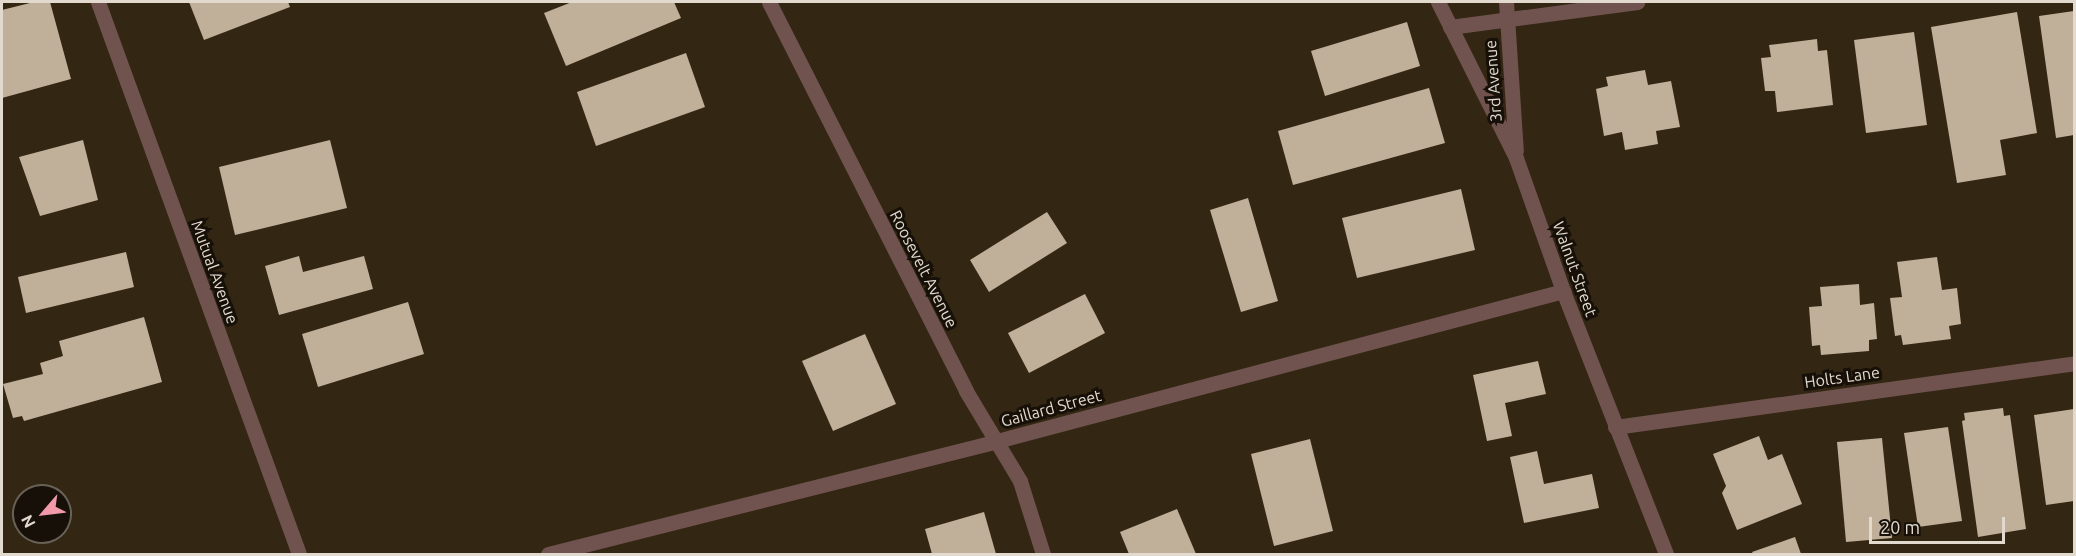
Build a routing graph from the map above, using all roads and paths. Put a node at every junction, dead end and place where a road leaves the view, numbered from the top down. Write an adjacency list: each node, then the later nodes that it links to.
1 (98, 2): 13 (street, Mutual Avenue)
2 (768, 2): 12 (street, Roosevelt Avenue)
3 (1438, 2): 7 (street, Walnut Street)
4 (1506, 2): 6 (street, 3rd Avenue)
5 (1637, 2): 6 (street)
6 (1507, 20): 7 (street); 8 (street, 3rd Avenue)
7 (1450, 27): 8 (street, Walnut Street)
8 (1516, 158): 9 (street, Walnut Street)
9 (1563, 291): 11 (street, Walnut Street); 12 (street, Gaillard Street)
10 (2074, 363): 11 (street, Holts Lane)
11 (1615, 427): 16 (street, Walnut Street)
12 (997, 441): 14 (street, Gaillard Street); 15 (street, Roosevelt Avenue)
13 (299, 555)
14 (548, 555)
15 (1043, 555)
16 (1666, 555)

